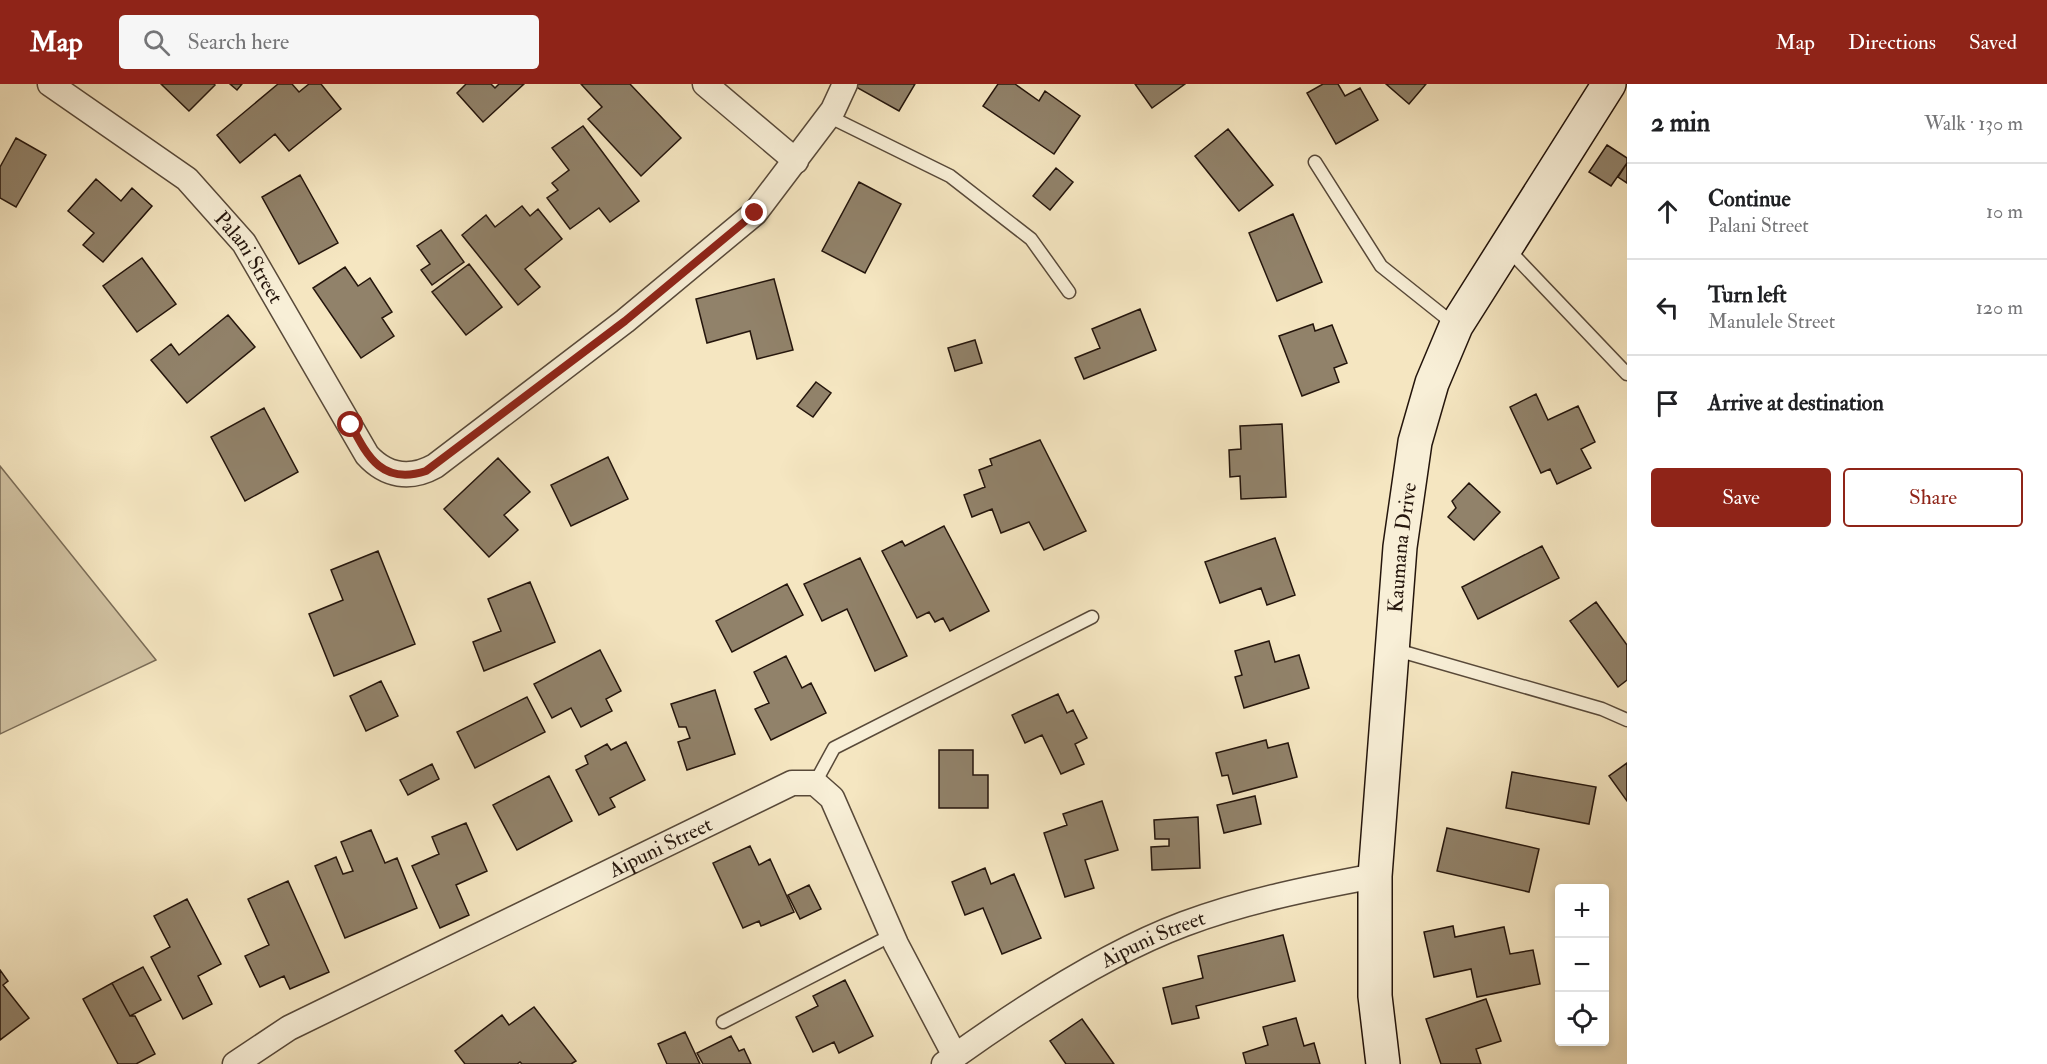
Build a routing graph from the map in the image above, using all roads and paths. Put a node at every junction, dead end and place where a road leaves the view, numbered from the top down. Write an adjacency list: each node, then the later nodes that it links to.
1 (50, 84): 6 (street, Palani Street)
2 (705, 84): 6 (street)
3 (845, 84): 5 (street)
4 (1610, 84): 8 (street, Kaumana Drive)
5 (828, 117): 6 (street); 9 (lane)
6 (796, 161)
7 (1315, 162): 10 (lane)
8 (1506, 247): 10 (street, Kaumana Drive); 11 (lane)
9 (1069, 292)
10 (1456, 326): 13 (street, Kaumana Drive)
11 (1627, 375)
12 (1092, 617): 15 (lane)
13 (1392, 648): 14 (lane); 16 (street, Kaumana Drive)
14 (1627, 720)
15 (815, 783): 17 (street, Aipuni Street); 20 (street, Aipuni Street)
16 (1375, 876): 19 (street, Aipuni Street); 21 (street, Kaumana Drive)
17 (892, 935): 18 (lane); 19 (street, Aipuni Street)
18 (723, 1023)
19 (949, 1060)
20 (235, 1064)
21 (1383, 1064)

